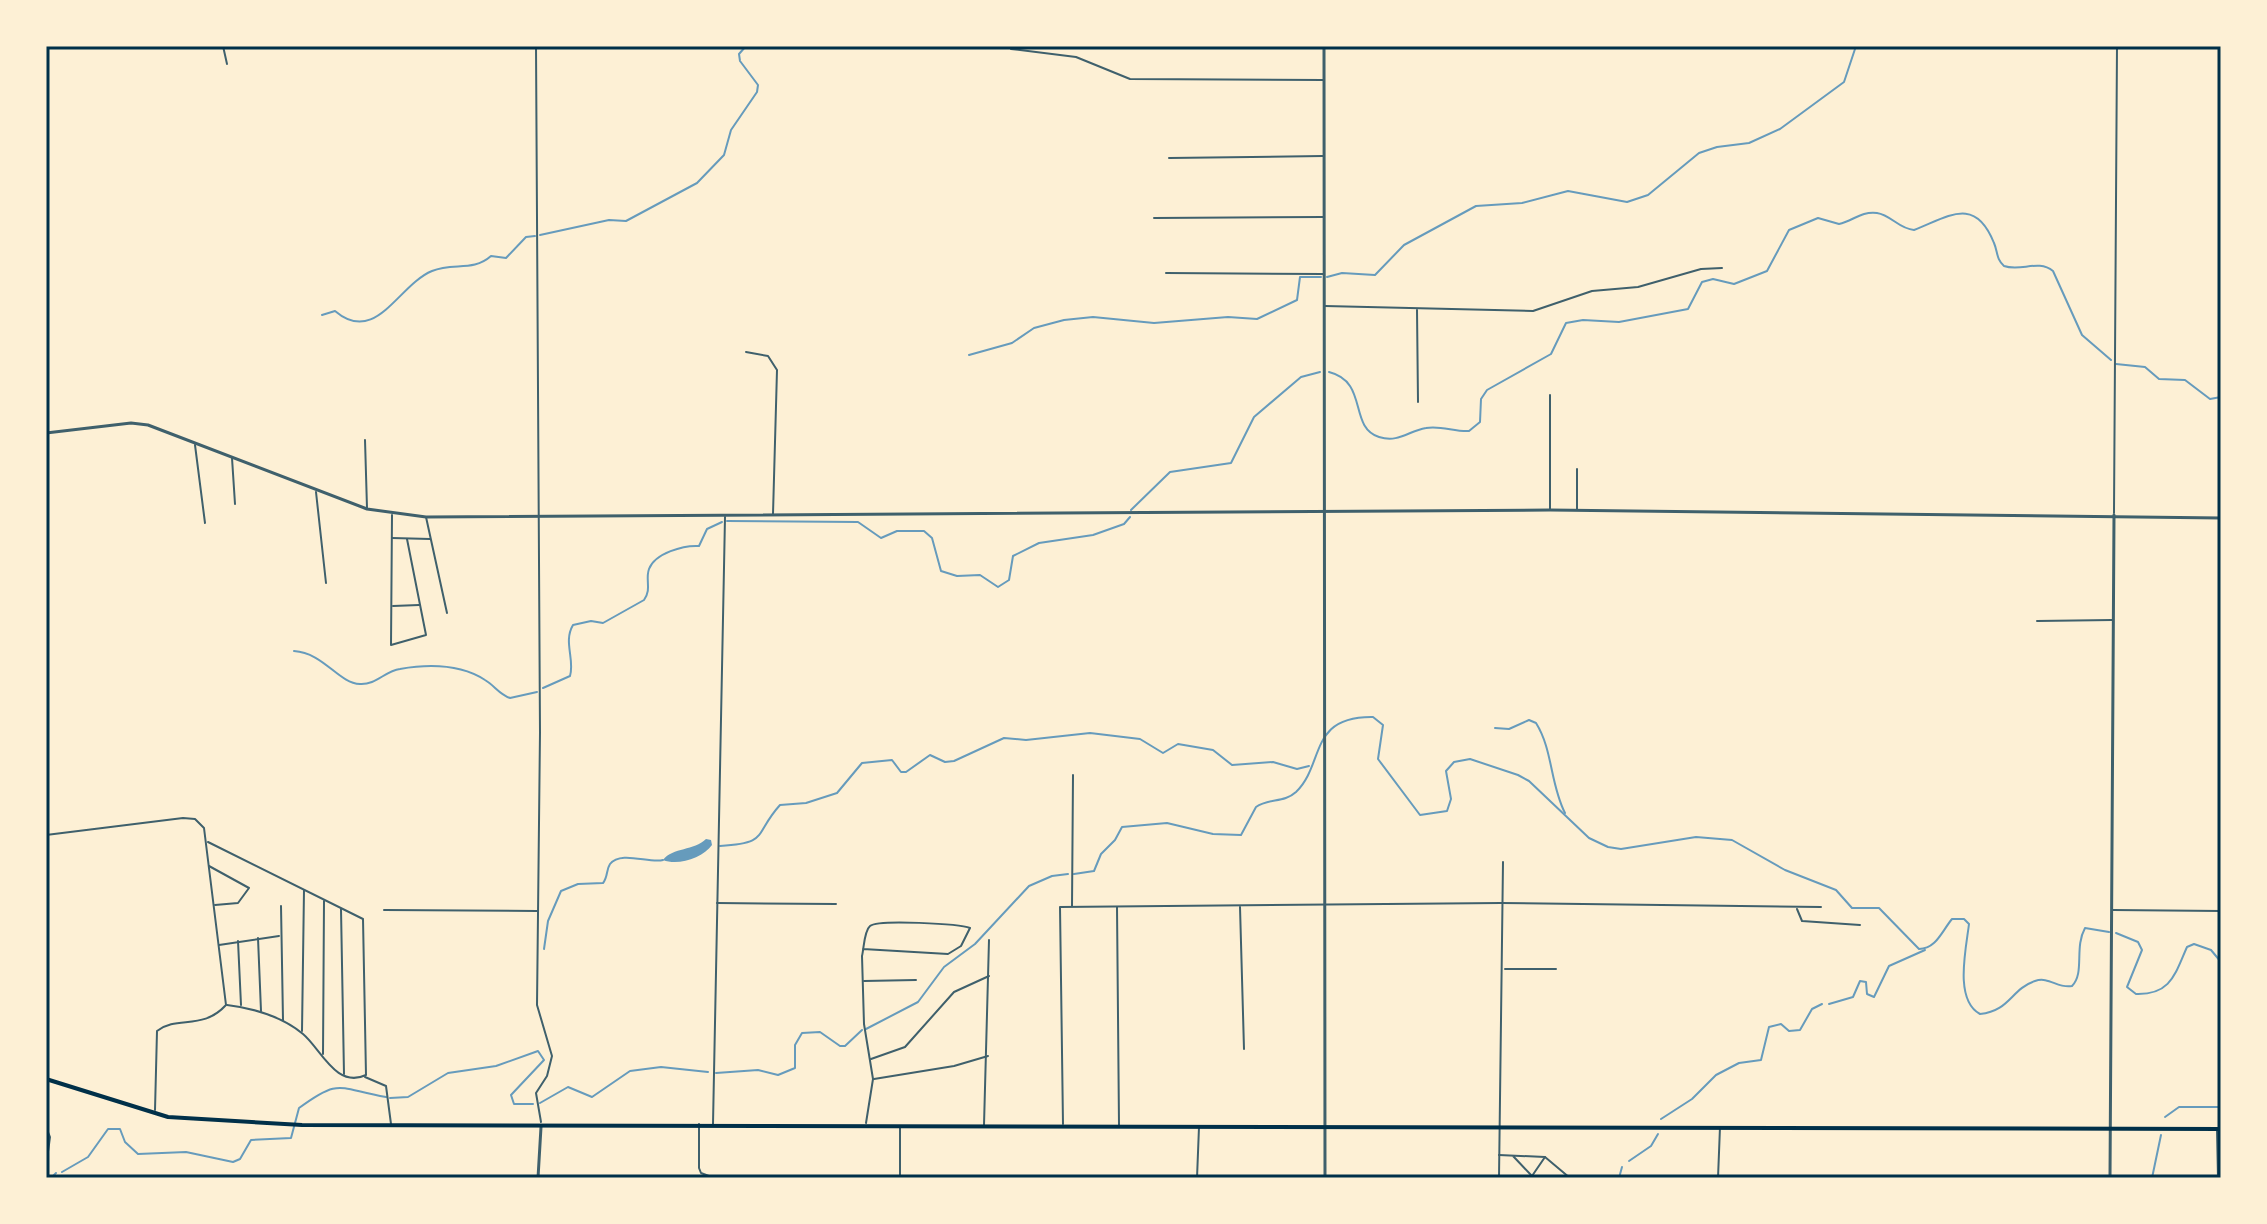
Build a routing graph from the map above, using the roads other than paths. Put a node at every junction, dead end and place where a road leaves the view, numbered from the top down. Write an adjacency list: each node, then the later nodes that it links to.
1 (223, 46): 6 (street)
2 (536, 46): 32 (street)
3 (1324, 46): 7 (street)
4 (2117, 46): 33 (street)
5 (1011, 49): 7 (street)
6 (227, 64)
7 (1324, 80): 8 (street)
8 (1324, 156): 9 (street); 10 (street)
9 (1169, 158)
10 (1324, 217): 11 (street); 14 (street)
11 (1154, 218)
12 (1722, 268): 16 (street)
13 (1166, 273): 14 (street)
14 (1324, 274): 15 (street)
15 (1324, 306): 16 (street); 28 (street)
16 (1416, 309): 19 (street)
17 (746, 352): 35 (street)
18 (1550, 395): 29 (street)
19 (1418, 402)
20 (46, 433): 22 (street)
21 (365, 440): 27 (street)
22 (196, 444): 23 (street); 38 (street)
23 (232, 458): 25 (street); 26 (street)
24 (1577, 469): 30 (street)
25 (316, 491): 27 (street); 42 (street)
26 (235, 504)
27 (367, 509): 31 (street)
28 (1326, 510): 29 (street); 35 (street); 58 (street)
29 (1550, 510): 30 (street)
30 (1577, 510): 33 (street)
31 (392, 515): 36 (street); 39 (street)
32 (539, 515): 34 (street); 36 (street); 69 (street)
33 (2114, 515): 37 (street); 46 (street)
34 (725, 516): 35 (street); 55 (street)
35 (773, 516)
36 (426, 517): 41 (street)
37 (2221, 518)
38 (205, 523)
39 (392, 538): 40 (street); 44 (street)
40 (407, 539): 41 (street); 43 (street)
41 (431, 539): 45 (street)
42 (326, 583)
43 (420, 605): 44 (street); 44 (street)
44 (391, 606)
45 (447, 613)
46 (2114, 620): 47 (street); 68 (street)
47 (2037, 621)
48 (1073, 775): 63 (street)
49 (46, 835): 50 (street)
50 (207, 841): 52 (street); 53 (street)
51 (1503, 862): 56 (street)
52 (209, 866): 59 (street); 59 (street)
53 (304, 889): 54 (street); 87 (street)
54 (324, 899): 65 (street); 89 (street)
55 (716, 903): 57 (street); 100 (street)
56 (1501, 903): 58 (street); 66 (street); 78 (street)
57 (836, 904)
58 (1323, 904): 60 (street); 108 (street)
59 (214, 905): 76 (street)
60 (1240, 905): 62 (street); 88 (street)
61 (281, 906): 72 (street)
62 (1117, 906): 63 (street); 105 (street)
63 (1072, 907): 104 (street)
64 (1821, 907): 66 (street)
65 (341, 908): 92 (street); 93 (street)
66 (1797, 908): 71 (street)
67 (384, 910): 69 (street)
68 (2113, 910): 70 (street); 111 (street)
69 (538, 911): 98 (street)
70 (2221, 911)
71 (1860, 925)
72 (279, 936): 73 (street); 86 (street)
73 (258, 938): 75 (street); 85 (street)
74 (989, 940): 80 (street)
75 (238, 941): 76 (street); 84 (street)
76 (218, 945): 83 (street)
77 (863, 949): 77 (street); 82 (street)
78 (1503, 969): 79 (street); 109 (street)
79 (1556, 969)
80 (990, 976): 90 (street); 91 (street)
81 (916, 980): 82 (street)
82 (863, 981): 91 (street)
83 (226, 1005): 84 (street); 96 (street)
84 (241, 1007): 85 (street)
85 (261, 1012): 86 (street)
86 (283, 1021): 87 (street)
87 (302, 1033): 89 (street)
88 (1244, 1049)
89 (323, 1055): 92 (street)
90 (988, 1056): 95 (street); 103 (street)
91 (871, 1059): 95 (street)
92 (344, 1076): 93 (street)
93 (364, 1076): 97 (street)
94 (46, 1079): 96 (highway)
95 (873, 1079): 101 (street)
96 (155, 1113): 97 (highway)
97 (391, 1124): 98 (highway)
98 (541, 1124): 99 (highway); 117 (street)
99 (699, 1124): 100 (highway); 118 (street)
100 (713, 1124): 101 (highway)
101 (866, 1125): 102 (highway)
102 (900, 1125): 103 (highway); 119 (street)
103 (984, 1125): 104 (highway)
104 (1063, 1126): 105 (highway)
105 (1119, 1126): 106 (highway)
106 (1199, 1126): 108 (highway); 120 (street)
107 (46, 1127): 116 (street)
108 (1326, 1127): 109 (highway); 121 (street)
109 (1499, 1127): 110 (highway); 113 (street)
110 (1720, 1127): 111 (highway); 124 (street)
111 (2110, 1128): 112 (highway); 125 (street)
112 (2219, 1129): 126 (street)
113 (1497, 1155): 114 (street); 122 (street)
114 (1513, 1156): 115 (street); 115 (street)
115 (1545, 1157): 123 (street)
116 (46, 1166)
117 (538, 1178)
118 (714, 1178)
119 (900, 1178)
120 (1197, 1178)
121 (1325, 1178)
122 (1499, 1178)
123 (1570, 1178)
124 (1718, 1178)
125 (2110, 1178)
126 (2218, 1178)

